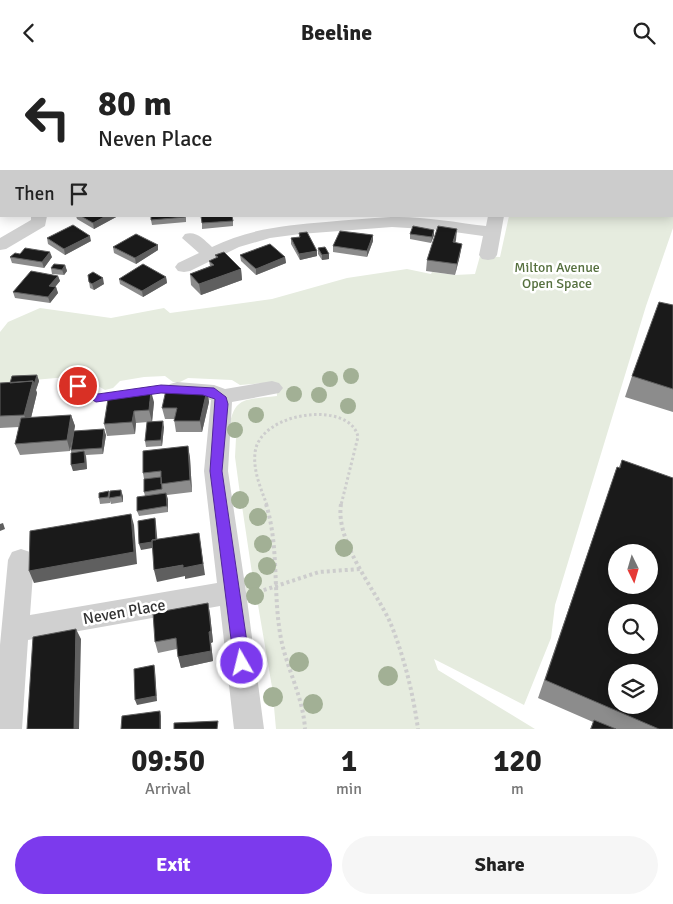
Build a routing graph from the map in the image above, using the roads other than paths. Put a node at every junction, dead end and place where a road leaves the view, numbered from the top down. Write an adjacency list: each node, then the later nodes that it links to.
1 (40, 217): 4 (street)
2 (494, 224): 5 (street); 6 (street)
3 (191, 238): 5 (street)
4 (0, 245)
5 (210, 254): 7 (street)
6 (488, 255)
7 (184, 267)
8 (78, 386): 10 (lane)
9 (272, 388): 11 (street)
10 (178, 389): 11 (street)
11 (221, 397): 13 (street)
12 (21, 560): 14 (street)
13 (233, 592): 14 (street, Neven Place); 16 (street)
14 (15, 630): 15 (street)
15 (7, 729)
16 (249, 729)

